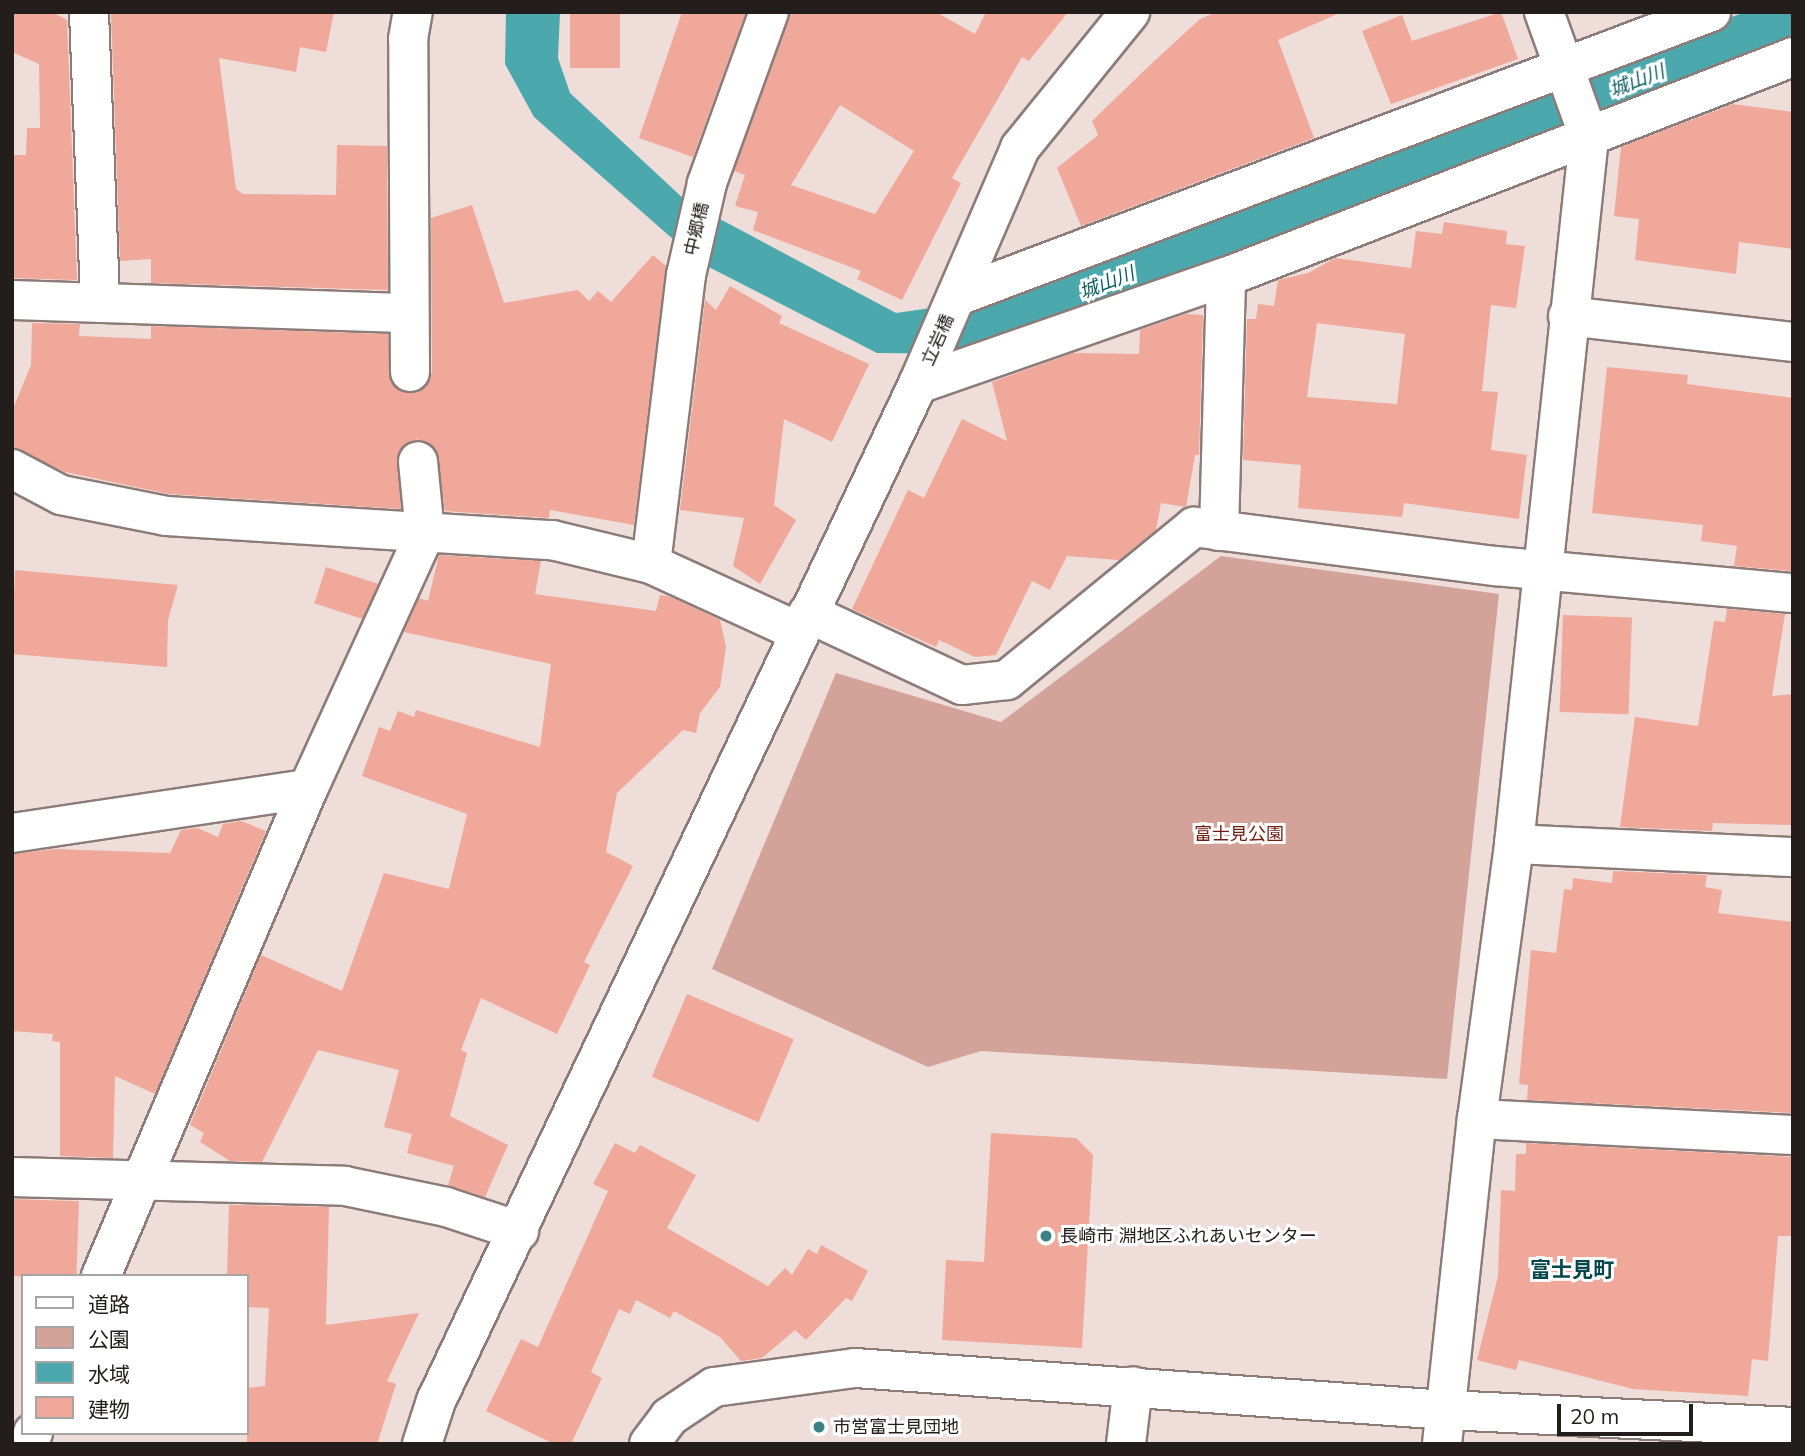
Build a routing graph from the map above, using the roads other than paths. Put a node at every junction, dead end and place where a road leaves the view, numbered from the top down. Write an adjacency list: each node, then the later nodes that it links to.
1 (89, 12): 13 (street)
2 (413, 12): 14 (street)
3 (769, 12): 23 (street, 中郷橋)
4 (1130, 12): 11 (street, 立岩橋)
5 (1544, 12): 8 (street)
6 (1711, 12): 8 (street)
7 (1793, 57): 9 (street)
8 (1569, 69): 9 (street); 11 (street)
9 (1589, 137): 10 (street); 15 (street)
10 (1226, 277): 18 (street); 21 (street)
11 (958, 296): 18 (street, 立岩橋)
12 (12, 300): 13 (street)
13 (100, 303): 14 (street)
14 (406, 313): 17 (street)
15 (1568, 316): 16 (street); 24 (street)
16 (1793, 342)
17 (410, 372)
18 (918, 384): 26 (street, 立岩橋)
19 (418, 461): 22 (street)
20 (12, 469): 22 (street)
21 (1219, 531): 24 (street); 26 (street)
22 (425, 533): 23 (street); 27 (street)
23 (651, 564): 26 (street)
24 (1542, 568): 25 (street); 29 (street)
25 (1793, 593)
26 (803, 622): 35 (street, 立岩橋)
27 (308, 789): 28 (street); 34 (street)
28 (12, 833)
29 (1514, 844): 30 (street); 31 (street)
30 (1793, 857)
31 (1477, 1119): 32 (street); 38 (street)
32 (1793, 1135)
33 (12, 1177): 34 (street)
34 (141, 1180): 35 (street); 36 (street)
35 (519, 1231): 40 (street, 立岩橋)
36 (101, 1274)
37 (1133, 1385): 38 (street); 41 (street); 42 (street)
38 (1445, 1427): 39 (street)
39 (1793, 1427)
40 (422, 1444)
41 (649, 1444)
42 (1126, 1444)

